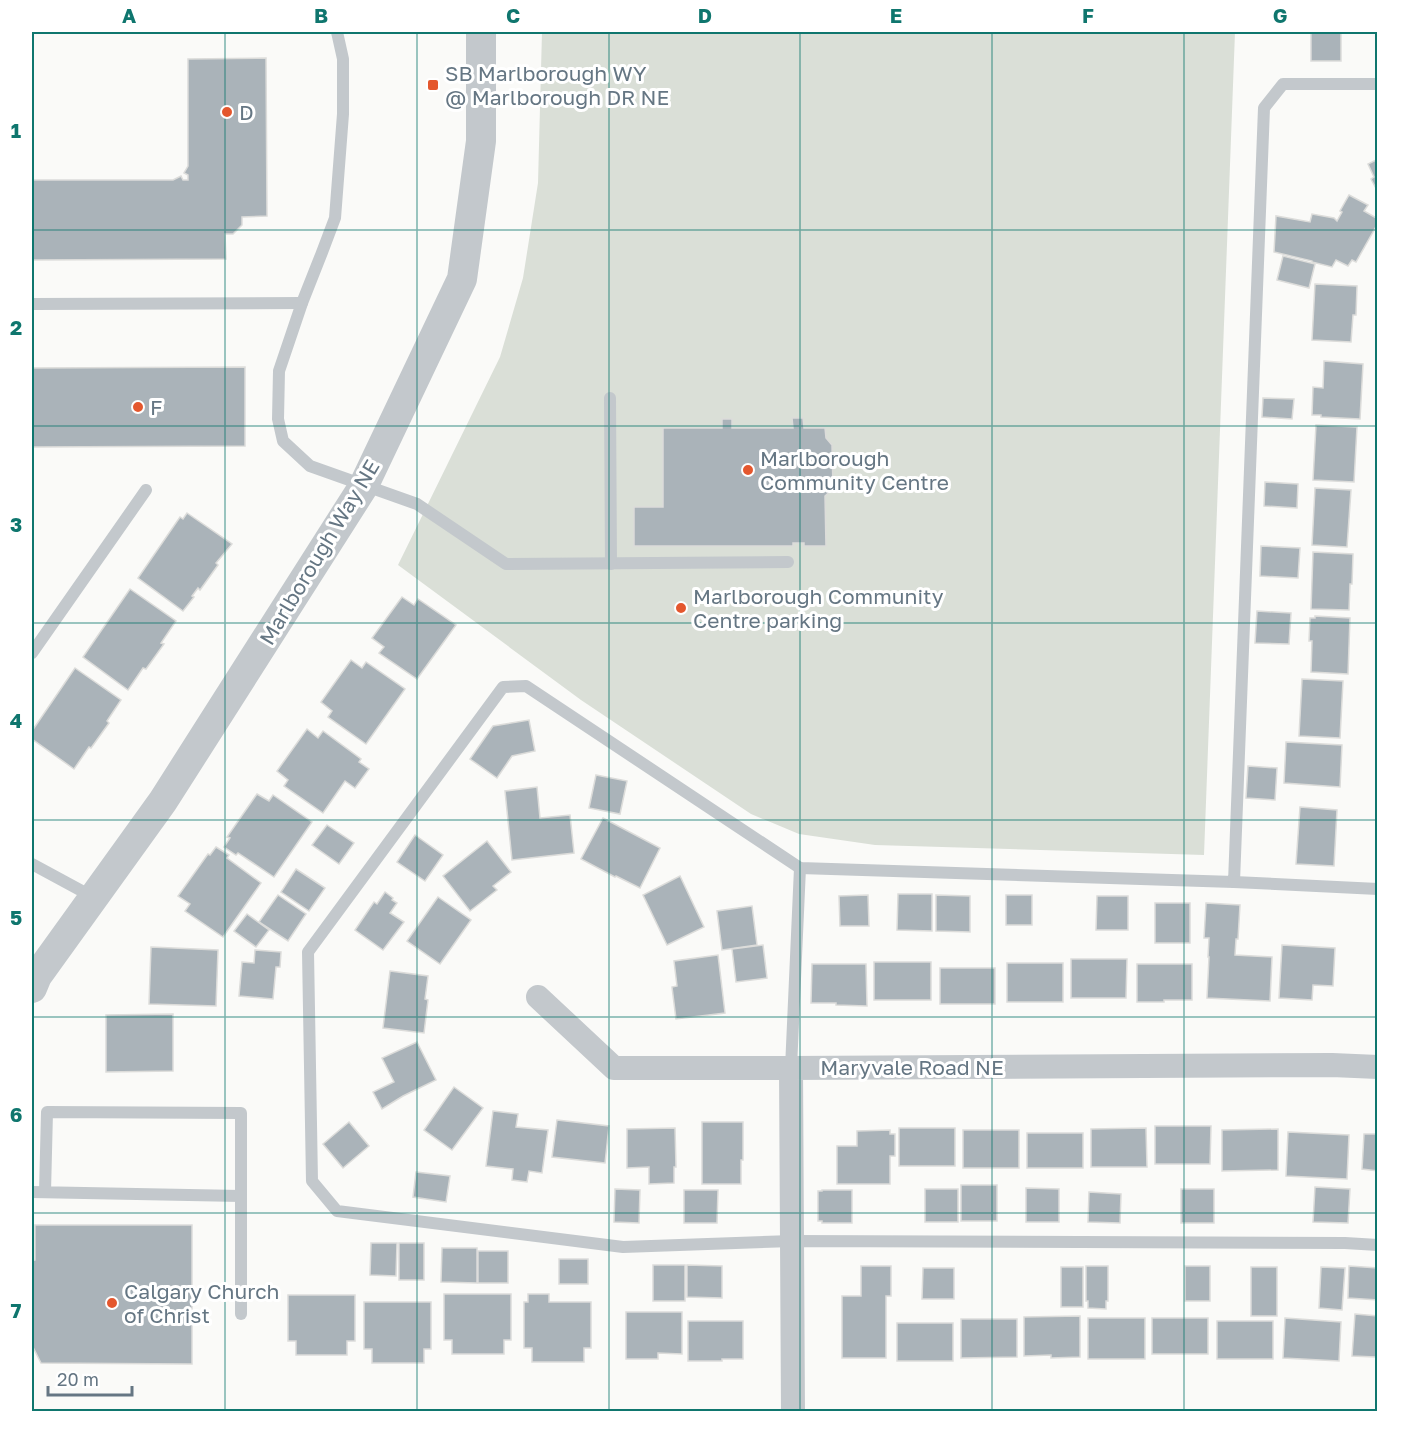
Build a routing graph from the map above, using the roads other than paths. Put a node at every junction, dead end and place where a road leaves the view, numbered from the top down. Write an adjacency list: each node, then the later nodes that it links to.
1 (337, 32): 4 (lane)
2 (481, 32): 7 (street, Marlborough Way NE)
3 (1377, 84): 14 (lane)
4 (302, 303): 5 (lane); 7 (lane)
5 (32, 304)
6 (610, 398): 10 (lane)
7 (363, 486): 10 (lane); 16 (street, Marlborough Way NE)
8 (146, 490): 11 (lane)
9 (788, 562): 10 (lane)
10 (611, 564)
11 (32, 653)
12 (32, 864): 16 (lane)
13 (800, 868): 14 (lane); 20 (lane); 24 (lane)
14 (1234, 882): 15 (lane)
15 (1377, 889)
16 (94, 898): 17 (street, Marlborough Way NE)
17 (32, 988)
18 (538, 997): 20 (street)
19 (1377, 1067): 20 (street, Maryvale Road NE)
20 (791, 1068): 24 (street, Maryvale Road NE)
21 (32, 1192): 22 (lane)
22 (45, 1192): 23 (lane); 23 (lane)
23 (241, 1196): 26 (lane)
24 (792, 1241): 25 (lane); 27 (street, Maryvale Road NE)
25 (1377, 1245)
26 (241, 1314)
27 (793, 1412)

